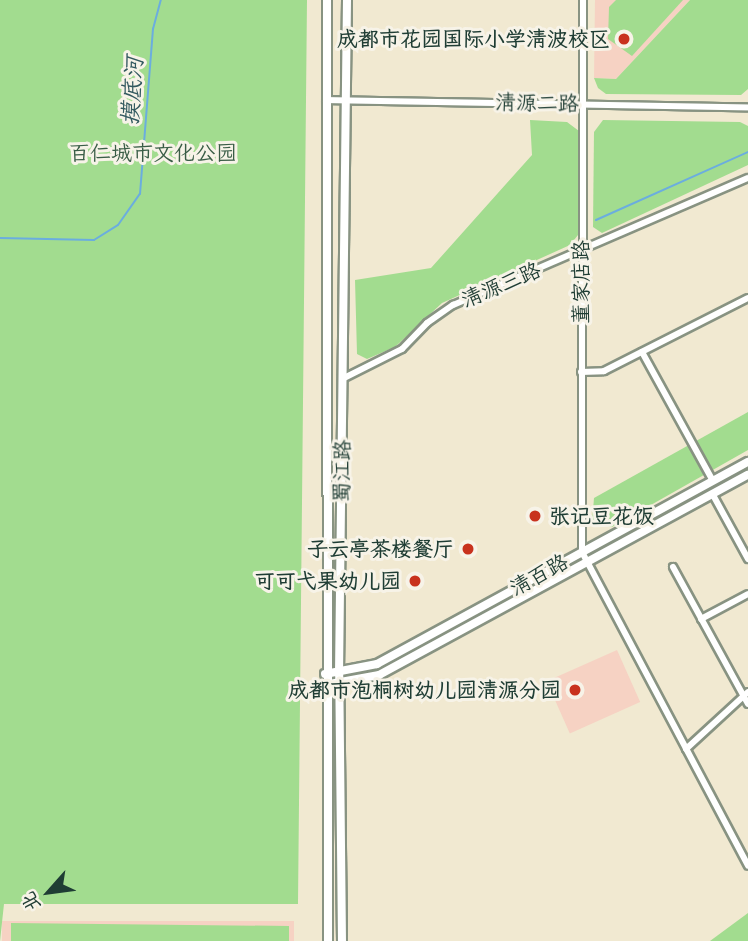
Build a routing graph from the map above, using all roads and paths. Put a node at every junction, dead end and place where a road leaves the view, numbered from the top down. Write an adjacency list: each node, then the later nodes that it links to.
1 (327, 0): 4 (street, 蜀江路)
2 (347, 0): 5 (street, 蜀江路)
3 (583, 0): 6 (street, 董家店路)
4 (326, 100): 5 (street, 清源二路); 24 (street, 蜀江路)
5 (347, 100): 6 (street, 清源二路); 13 (street, 蜀江路)
6 (583, 104): 7 (street, 清源二路); 9 (street, 董家店路)
7 (748, 107)
8 (748, 178): 9 (street, 清源三路)
9 (581, 250): 12 (street, 董家店路); 13 (street, 清源三路)
10 (748, 298): 11 (street)
11 (642, 352): 12 (street); 16 (street)
12 (581, 372): 18 (street, 董家店路)
13 (344, 378): 25 (street, 蜀江路)
14 (748, 462): 16 (street, 清百路)
15 (748, 475): 17 (street, 清百路)
16 (713, 481): 18 (street, 清百路)
17 (713, 495): 19 (street); 20 (street, 清百路)
18 (582, 552): 20 (street, 董家店路); 25 (street, 清百路)
19 (748, 559)
20 (587, 563): 27 (street, 清百路); 30 (street, 董家店路)
21 (673, 567): 23 (street)
22 (748, 594): 23 (street)
23 (701, 619): 28 (street)
24 (325, 674): 25 (street, 清百路); 26 (street, 蜀江路)
25 (339, 674): 27 (street, 蜀江路)
26 (324, 685): 27 (street, 清百路); 32 (street, 蜀江路)
27 (339, 685): 33 (street, 蜀江路)
28 (746, 694): 29 (street); 30 (street)
29 (748, 704)
30 (686, 749): 31 (street, 董家店路)
31 (748, 866)
32 (328, 941)
33 (342, 941)

